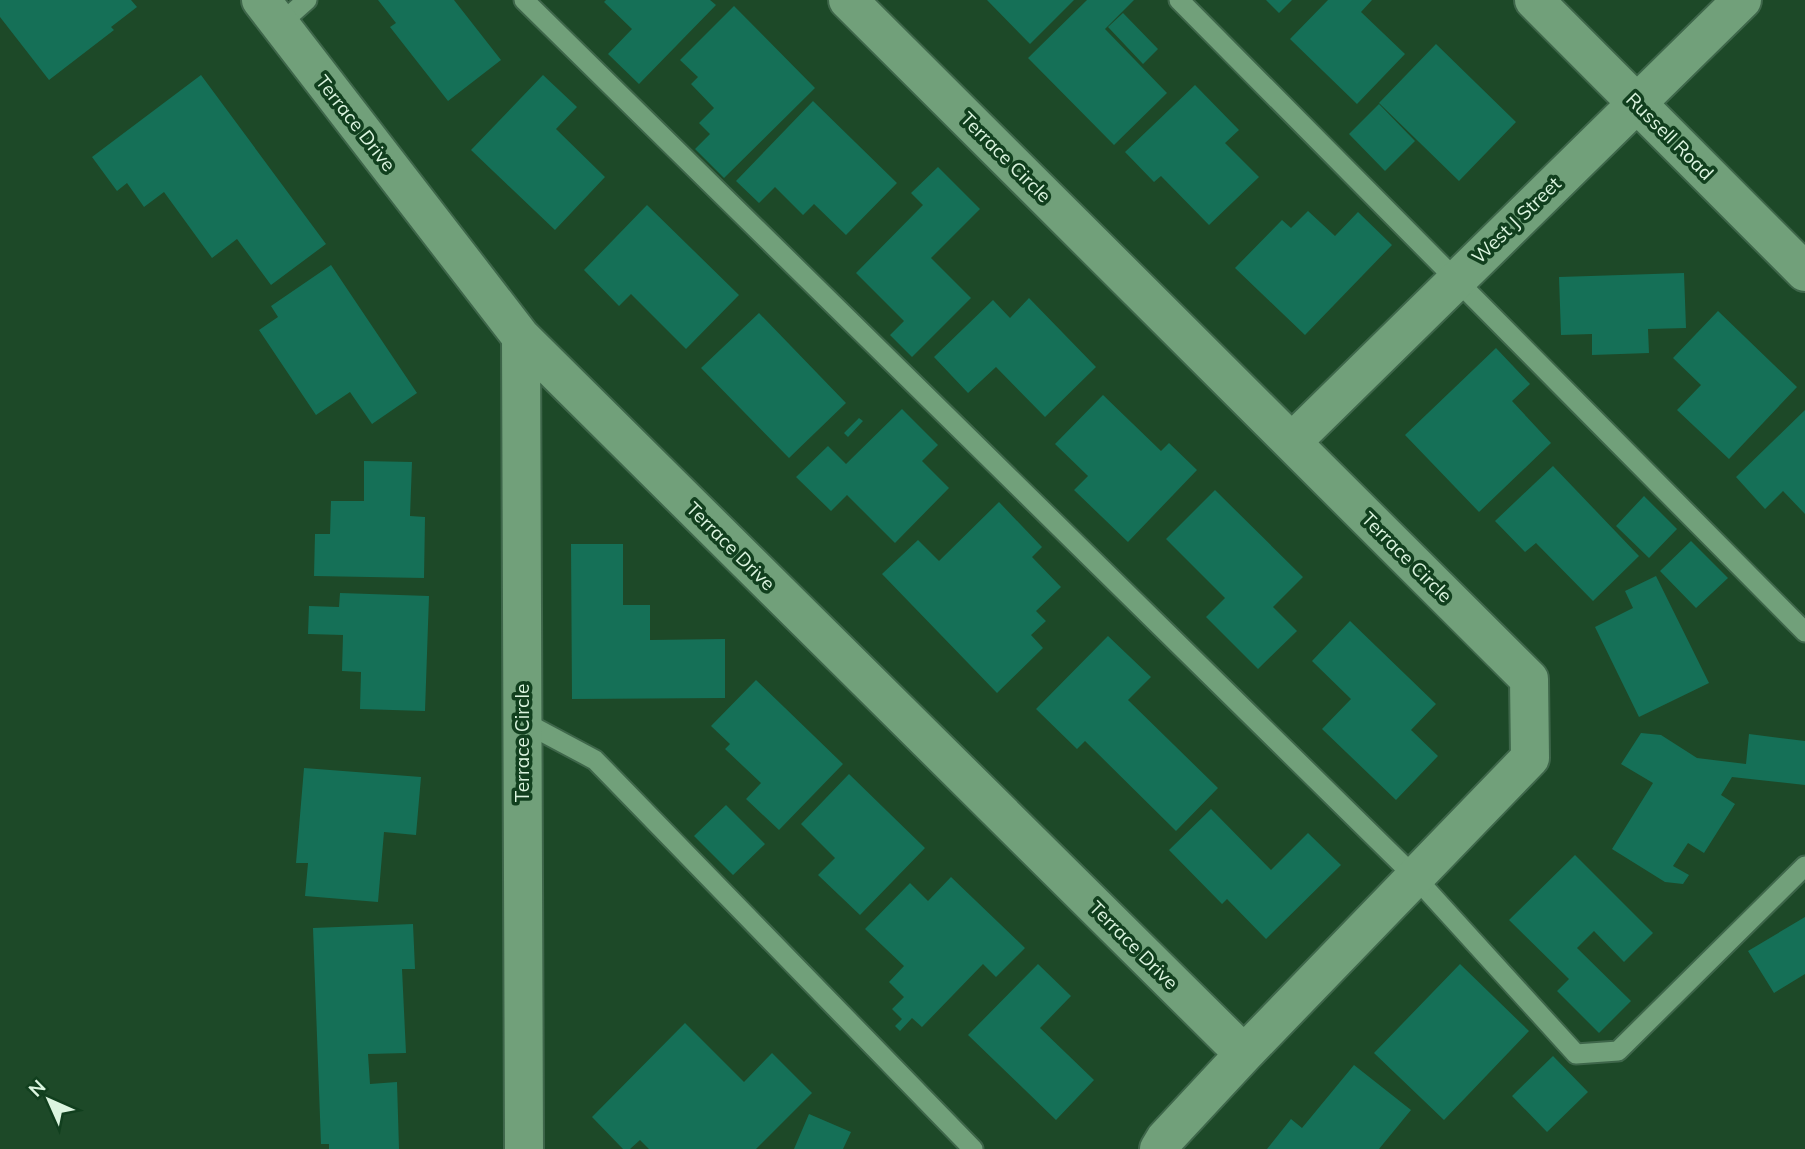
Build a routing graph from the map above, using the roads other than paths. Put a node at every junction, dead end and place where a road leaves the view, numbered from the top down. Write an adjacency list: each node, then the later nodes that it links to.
1 (524, 0): 15 (lane)
2 (848, 0): 11 (street, Terrace Circle)
3 (1179, 0): 9 (lane)
4 (1534, 0): 7 (street, Russell Road)
5 (1742, 0): 7 (street, West J Street)
6 (283, 8): 10 (street, Terrace Drive)
7 (1637, 103): 8 (street, Russell Road); 9 (street, West J Street)
8 (1805, 272)
9 (1456, 279): 11 (street, West J Street); 12 (lane)
10 (521, 337): 13 (street, Terrace Circle); 16 (street, Terrace Drive)
11 (1292, 442): 15 (street, Terrace Circle)
12 (1805, 632)
13 (522, 721): 17 (street, Terrace Circle); 18 (lane)
14 (1805, 866): 15 (lane)
15 (1415, 877): 16 (street, Terrace Circle)
16 (1244, 1054): 19 (street, Terrace Circle)
17 (524, 1149)
18 (973, 1149)
19 (1159, 1149)

